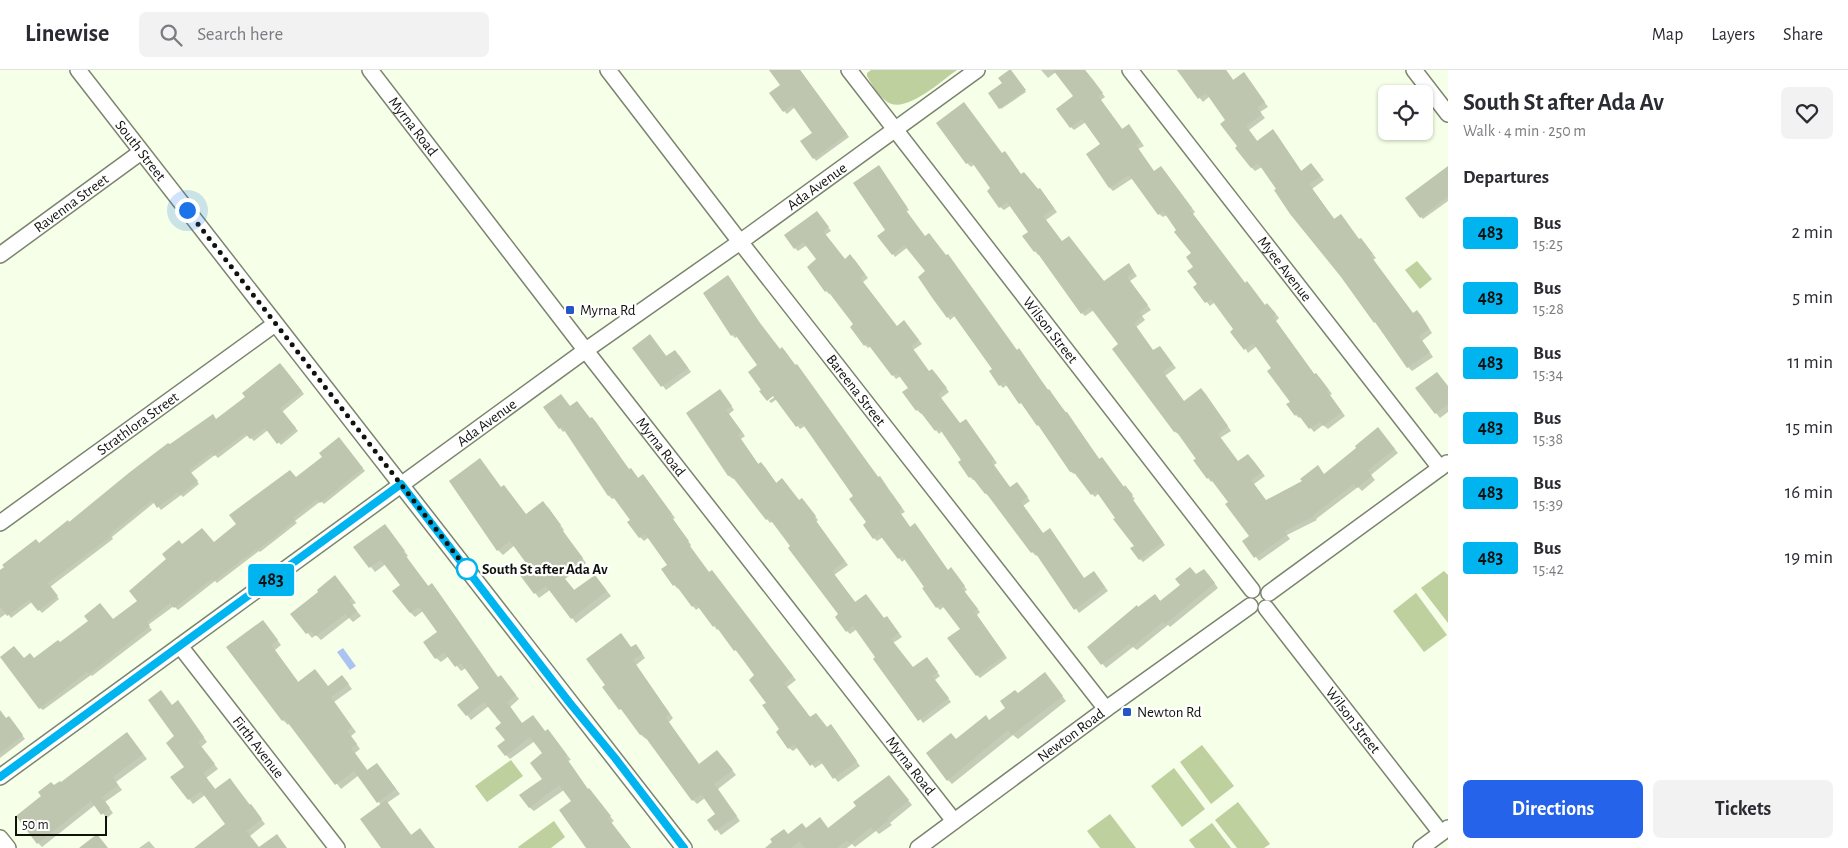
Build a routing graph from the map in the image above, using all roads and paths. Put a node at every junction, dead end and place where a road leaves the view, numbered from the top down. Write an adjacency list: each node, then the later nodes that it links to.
1 (78, 70): 10 (street, South Street)
2 (370, 70): 14 (street, Myrna Road)
3 (608, 70): 11 (street, Bareena Street)
4 (849, 70): 9 (street, Wilson Street)
5 (976, 70): 9 (street, Ada Avenue)
6 (1130, 70): 15 (street, Myee Avenue)
7 (1414, 70): 8 (street)
8 (1448, 114)
9 (894, 129): 11 (street, Ada Avenue); 18 (street, Wilson Street)
10 (141, 152): 12 (street, Ravenna Street); 13 (street, South Street)
11 (740, 242): 14 (street, Ada Avenue); 23 (street, Bareena Street)
12 (0, 255)
13 (275, 324): 16 (street, South Street); 17 (street, Strathlora Street)
14 (586, 350): 16 (street, Ada Avenue); 25 (street, Myrna Road)
15 (1444, 465): 19 (street)
16 (401, 484): 22 (street, Ada Avenue); 30 (street, South Street)
17 (0, 523)
18 (1252, 590): 19 (street); 20 (street)
19 (1268, 593): 21 (street)
20 (1250, 606): 21 (street); 23 (street, Newton Road)
21 (1266, 608): 26 (street, Wilson Street)
22 (180, 646): 24 (street, Ada Avenue); 29 (street, Firth Avenue)
23 (1106, 709): 25 (street, Newton Road)
24 (0, 777)
25 (954, 821): 31 (street, Newton Road)
26 (1445, 831): 32 (street)
27 (0, 838): 28 (street)
28 (8, 848)
29 (336, 848)
30 (684, 848)
31 (918, 848)
32 (1421, 848)

